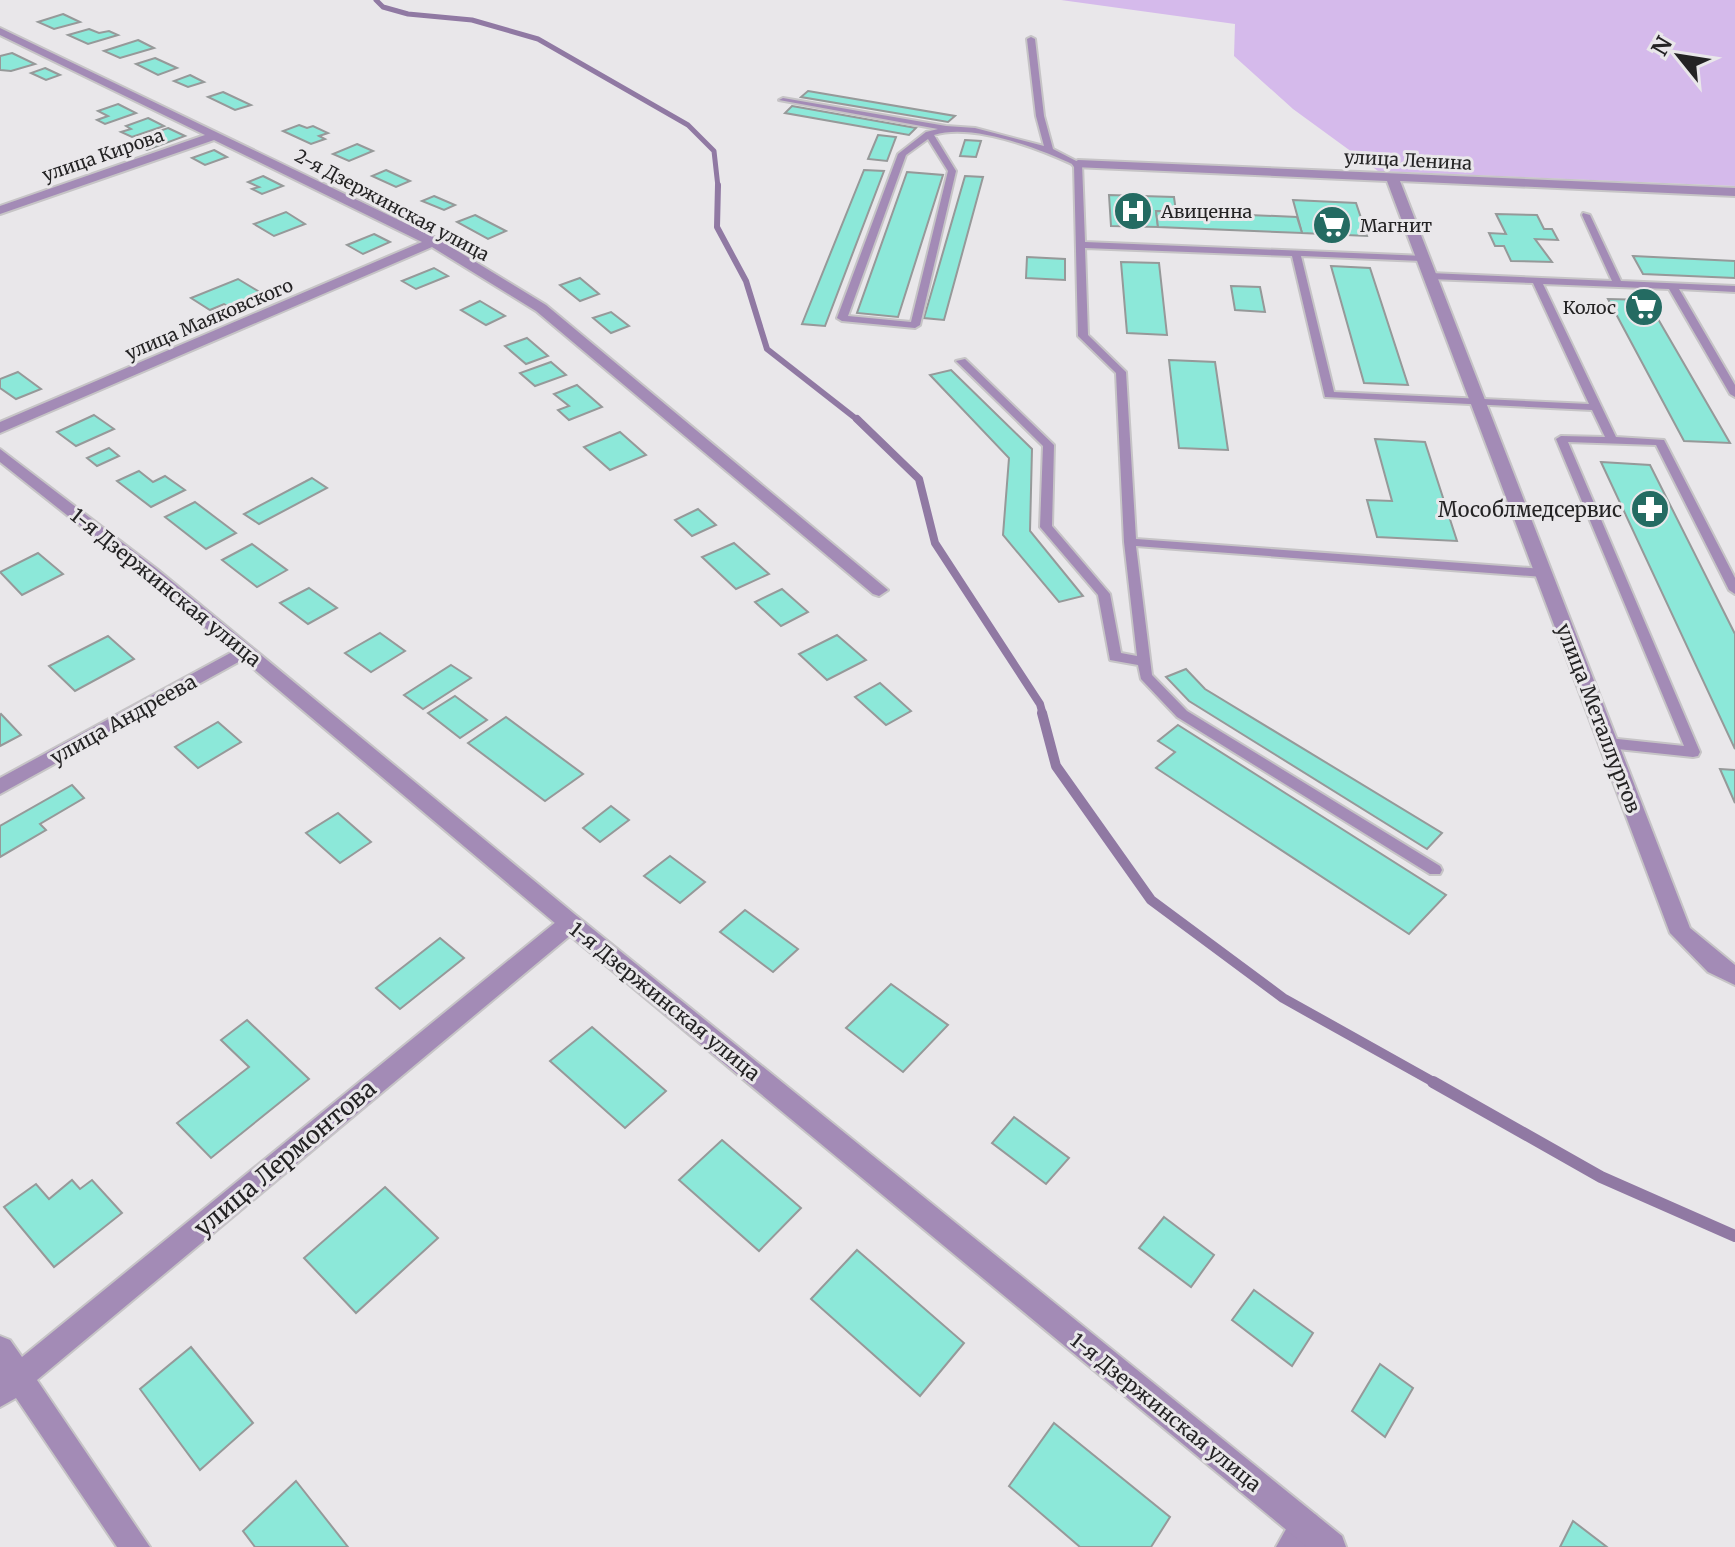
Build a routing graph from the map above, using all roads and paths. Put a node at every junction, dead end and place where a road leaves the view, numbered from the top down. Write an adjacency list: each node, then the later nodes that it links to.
1 (0, 31): 6 (street, 2-я Дзержинская улица)
2 (1031, 39): 7 (lane)
3 (783, 100): 4 (lane)
4 (948, 128): 5 (lane); 7 (lane)
5 (929, 134): 5 (lane)
6 (217, 135): 11 (street, улица Кирова); 13 (street, 2-я Дзержинская улица)
7 (1049, 150): 8 (lane)
8 (1078, 164): 9 (street, улица Ленина); 14 (lane)
9 (1392, 177): 10 (street, улица Ленина); 16 (street, улица Металлургов)
10 (1735, 192)
11 (0, 210)
12 (1586, 215): 19 (lane)
13 (433, 242): 26 (street, улица Маяковского); 31 (street, 2-я Дзержинская улица)
14 (1081, 245): 15 (lane); 29 (lane)
15 (1296, 253): 16 (lane); 24 (lane)
16 (1422, 258): 17 (street, улица Металлургов)
17 (1430, 276): 18 (lane); 24 (street, улица Металлургов)
18 (1537, 281): 19 (lane); 25 (lane)
19 (1618, 284): 20 (lane)
20 (1672, 286): 21 (lane); 23 (lane)
21 (1735, 289)
22 (961, 361): 34 (lane)
23 (1735, 394)
24 (1478, 403): 25 (lane); 30 (street, улица Металлургов)
25 (1596, 407): 27 (lane)
26 (0, 428)
27 (1612, 441): 32 (lane); 35 (lane)
28 (0, 454): 33 (street, 1-я Дзержинская улица)
29 (1130, 542): 30 (lane); 34 (lane)
30 (1543, 573): 35 (street, улица Металлургов)
31 (879, 590)
32 (1735, 590)
33 (245, 651): 36 (street, улица Андреева); 38 (street, 1-я Дзержинская улица)
34 (1144, 661): 37 (lane)
35 (1608, 743): 39 (street, улица Металлургов)
36 (0, 787)
37 (1435, 870)
38 (570, 923): 41 (street, улица Лермонтова); 42 (street, 1-я Дзержинская улица)
39 (1735, 976)
40 (0, 1350): 41 (street)
41 (9, 1386): 43 (street)
42 (1298, 1536): 44 (street, 1-я Дзержинская улица)
43 (135, 1547)
44 (1331, 1547)

